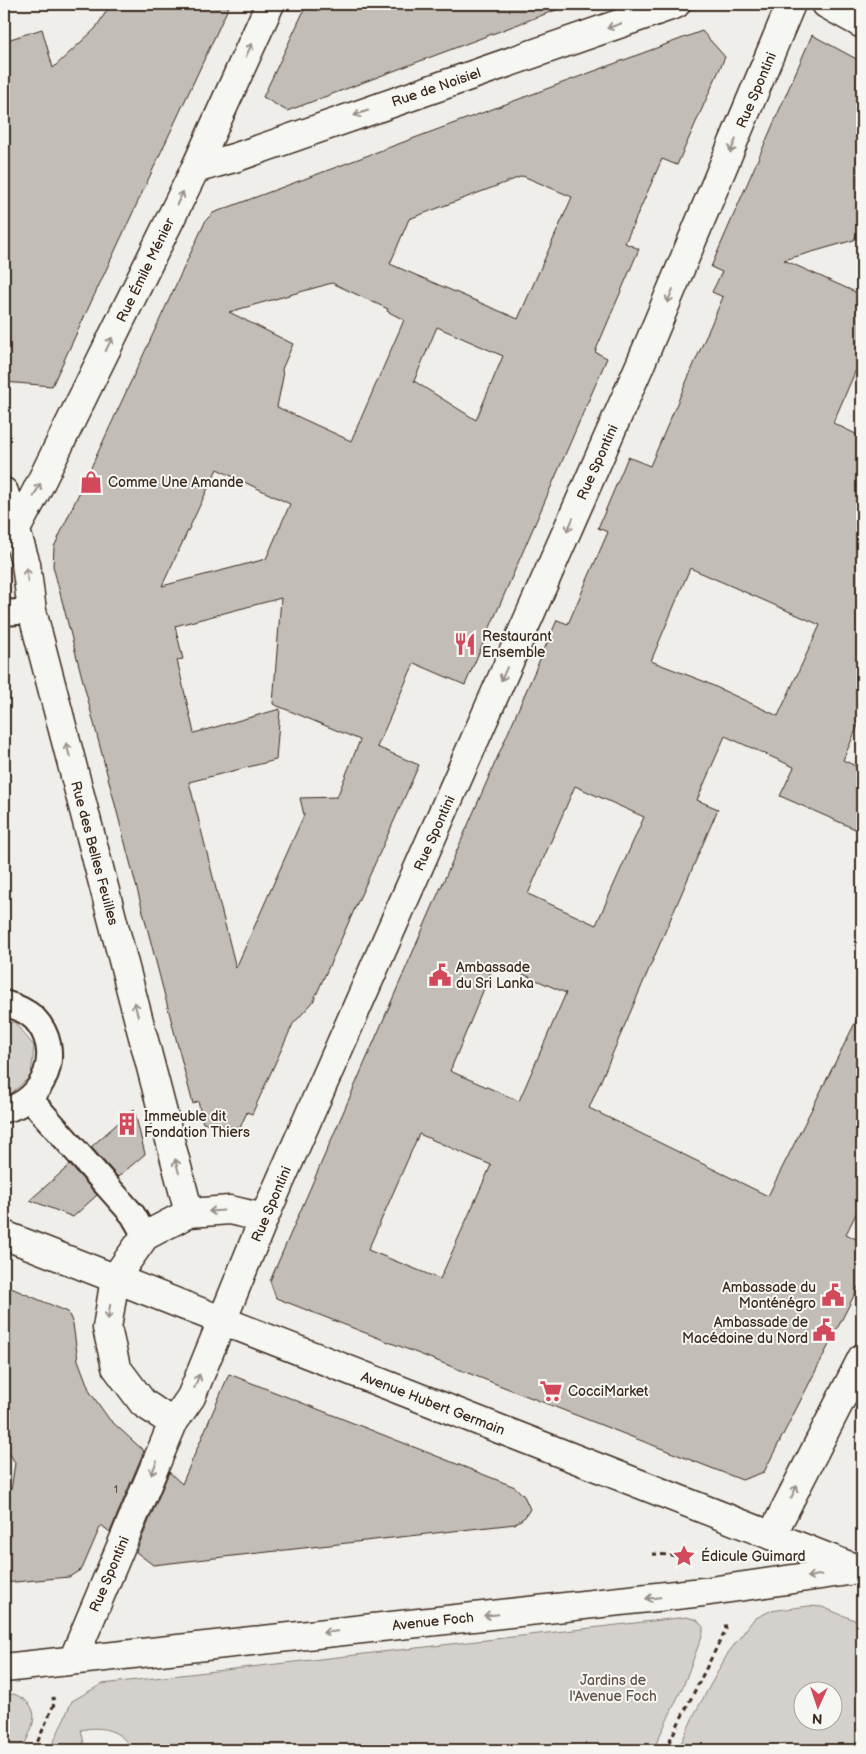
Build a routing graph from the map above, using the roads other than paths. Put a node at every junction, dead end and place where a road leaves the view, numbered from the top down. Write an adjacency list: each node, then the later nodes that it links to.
1 (270, 4): 6 (street, Rue Émile Ménier, one-way to 1)
2 (676, 4): 6 (street, Rue de Noisiel, one-way to 6)
3 (791, 4): 15 (street, Rue Spontini, one-way to 15)
4 (826, 4): 5 (street)
5 (862, 24)
6 (195, 169): 8 (street, Rue Émile Ménier, one-way to 6)
7 (4, 492): 8 (street, Rue des Belles Feuilles)
8 (14, 532): 9 (street, Rue des Belles Feuilles, one-way to 8)
9 (32, 612): 10 (lane); 14 (street, Rue des Belles Feuilles, one-way to 9)
10 (4, 613)
11 (4, 1003): 12 (lane)
12 (30, 1098): 13 (lane); 17 (lane)
13 (4, 1110)
14 (189, 1213): 15 (street, one-way to 14); 17 (street)
15 (264, 1218): 19 (street, Rue Spontini)
16 (4, 1235): 18 (street, Avenue Hubert Germain)
17 (145, 1236): 18 (street)
18 (115, 1278): 19 (street, Avenue Hubert Germain); 21 (street, one-way to 21)
19 (222, 1320): 21 (street, Rue Spontini, one-way to 19); 22 (street, Avenue Hubert Germain)
20 (862, 1358): 22 (street, one-way to 20)
21 (173, 1423): 24 (street, Rue Spontini, one-way to 24)
22 (772, 1535): 23 (street, Avenue Hubert Germain)
23 (861, 1570): 24 (street, Avenue Foch, one-way to 24)
24 (73, 1660): 25 (street, Avenue Foch)
25 (4, 1668)

